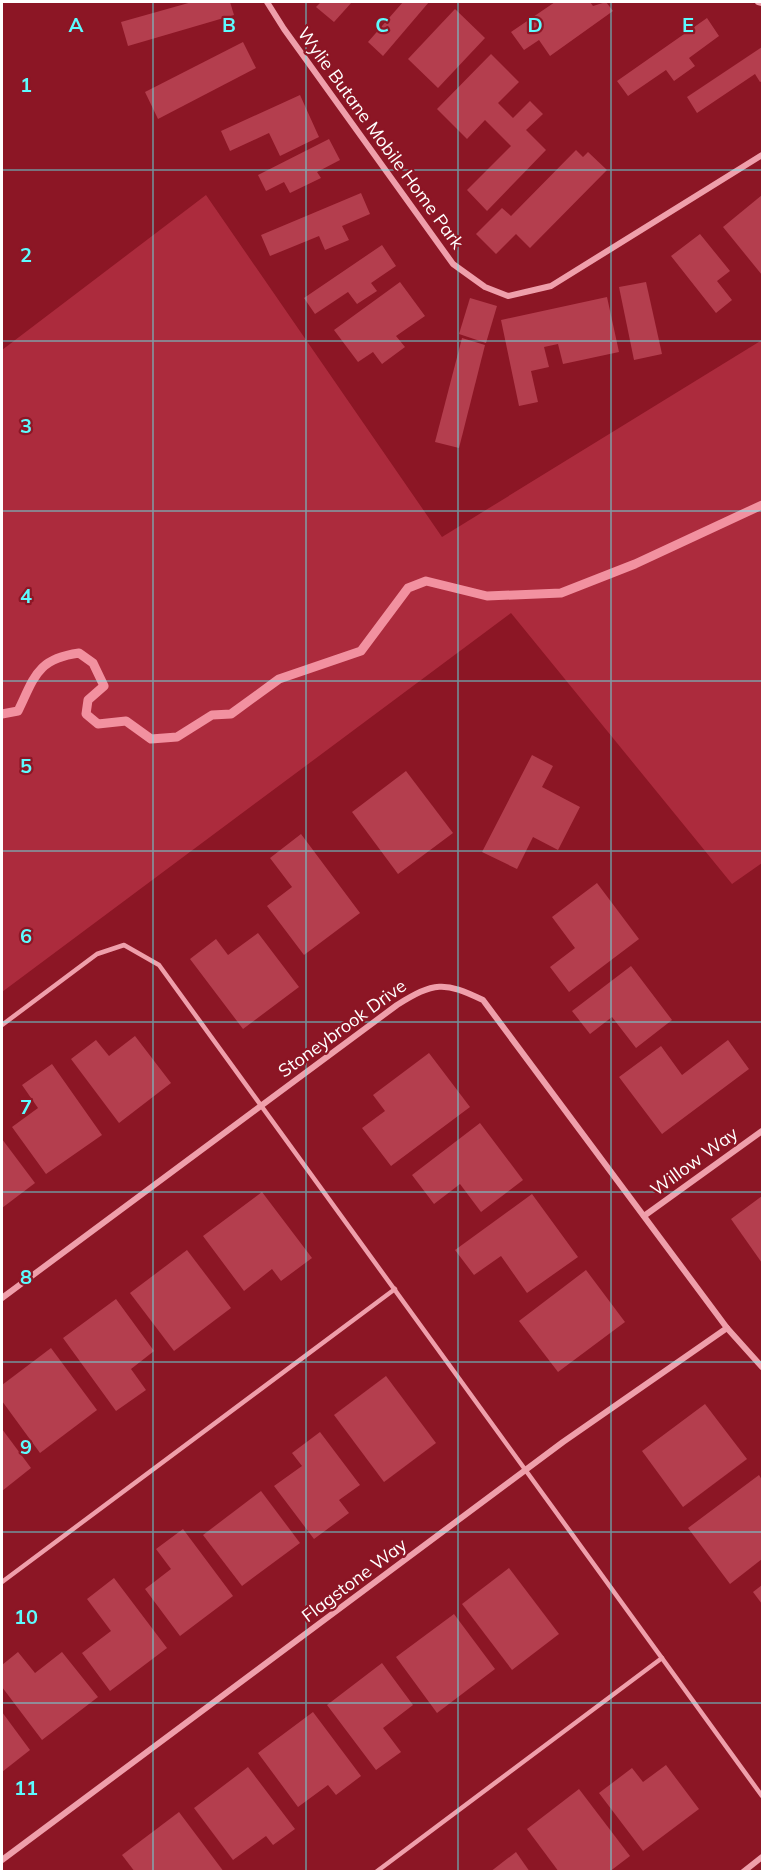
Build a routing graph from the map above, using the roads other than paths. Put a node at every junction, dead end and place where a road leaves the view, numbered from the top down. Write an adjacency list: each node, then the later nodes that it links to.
1 (267, 2): 4 (street, Wylie Butane Mobile Home Park)
2 (758, 2): 3 (street)
3 (762, 3)
4 (762, 155)
5 (2, 1025): 6 (lane)
6 (261, 1105): 8 (street, Stoneybrook Drive); 9 (lane); 10 (street, Stoneybrook Drive)
7 (762, 1131): 8 (street, Willow Way)
8 (644, 1216): 11 (street, Stoneybrook Drive)
9 (394, 1289): 13 (lane); 14 (lane)
10 (2, 1298)
11 (727, 1328): 12 (street, Stoneybrook Drive); 13 (street, Flagstone Way)
12 (762, 1367)
13 (526, 1470): 15 (lane); 18 (street, Flagstone Way)
14 (2, 1582)
15 (662, 1658): 16 (lane); 19 (lane)
16 (762, 1796)
17 (762, 1857): 20 (street)
18 (2, 1860)
19 (376, 1872)
20 (742, 1872)

